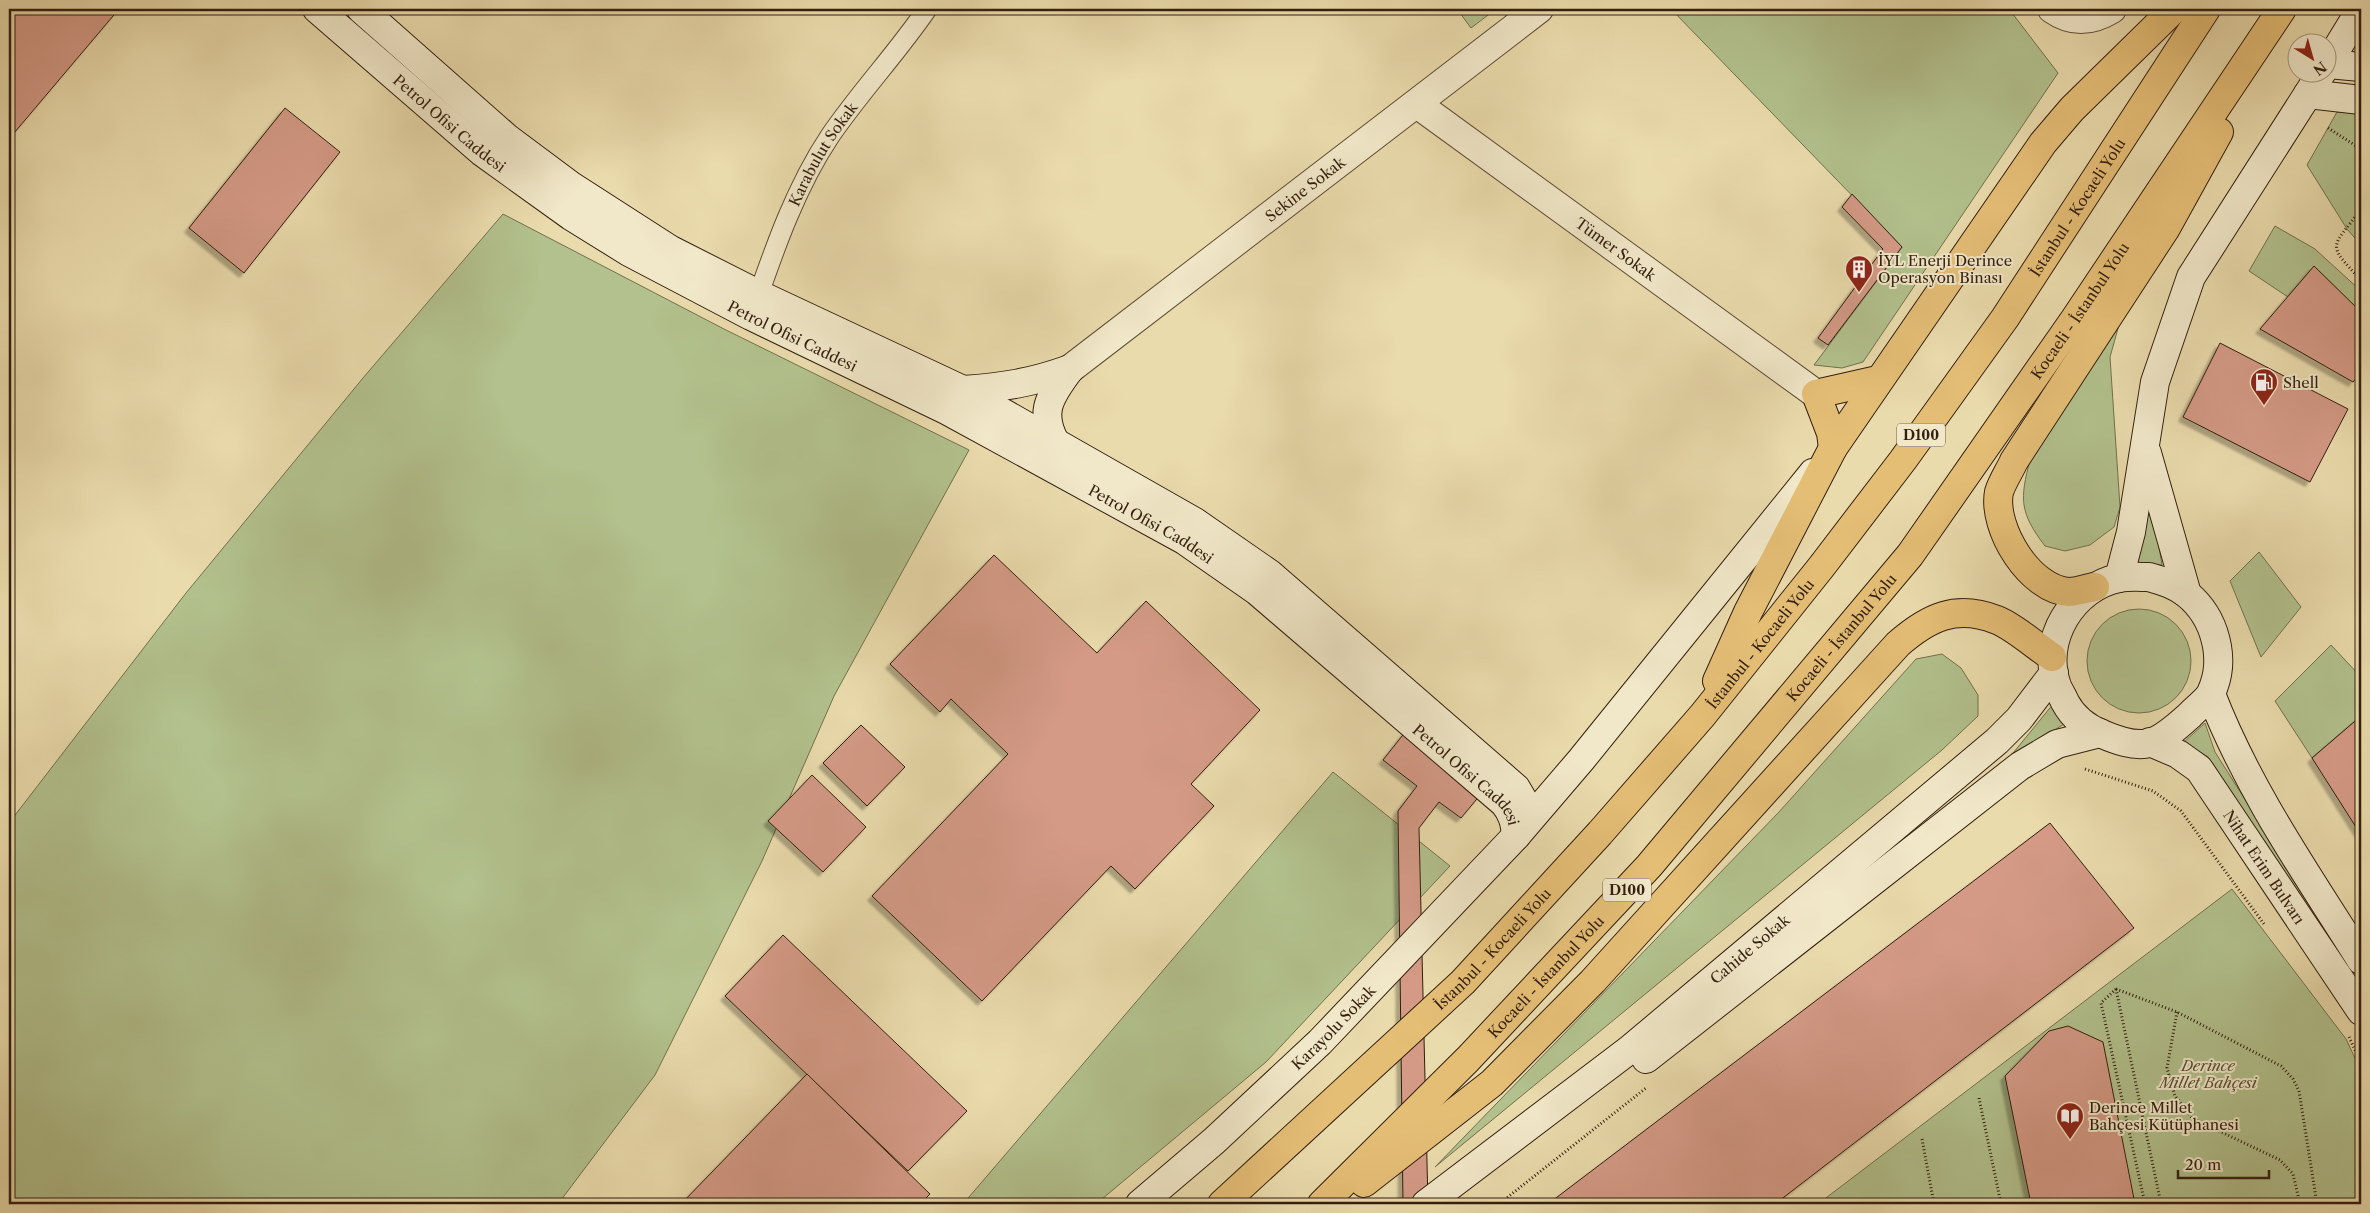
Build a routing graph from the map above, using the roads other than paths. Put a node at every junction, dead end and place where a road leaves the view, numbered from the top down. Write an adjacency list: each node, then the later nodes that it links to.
1 (317, 9): 18 (main road, Petrol Ofisi Caddesi)
2 (361, 9): 18 (main road, Petrol Ofisi Caddesi)
3 (926, 9): 18 (lane, Karabulut Sokak)
4 (1539, 9): 17 (main road, Sekine Sokak)
5 (2052, 9): 6 (main road)
6 (2112, 9)
7 (2174, 9): 20 (highway)
8 (2206, 9): 32 (highway, İstanbul - Kocaeli Yolu / D100)
9 (2282, 9): 42 (highway, Kocaeli - İstanbul Yolu / D100)
10 (2288, 9): 28 (highway)
11 (2357, 20): 12 (main road)
12 (2338, 48)
13 (2338, 64): 14 (main road)
14 (2361, 67)
15 (2315, 83): 16 (main road); 25 (main road)
16 (2361, 100)
17 (1417, 104): 19 (main road, Sekine Sokak); 21 (main road, Tümer Sokak)
18 (755, 305): 22 (main road, Petrol Ofisi Caddesi)
19 (1070, 369): 22 (main road); 23 (main road); 24 (main road); 27 (main road)
20 (1878, 380): 21 (highway); 26 (highway)
21 (1816, 394): 26 (highway)
22 (955, 400): 23 (main road); 27 (main road, Petrol Ofisi Caddesi)
23 (1003, 412): 24 (main road)
24 (1054, 442): 27 (main road)
25 (2145, 446): 28 (main road); 29 (main road)
26 (1833, 448): 32 (highway); 35 (main road, Karayolu Sokak)
27 (1099, 481): 36 (main road, Petrol Ofisi Caddesi); 37 (main road, Petrol Ofisi Caddesi)
28 (2107, 582): 29 (main road); 30 (main road)
29 (2187, 594): 31 (main road)
30 (2053, 665): 33 (main road); 43 (highway); 44 (main road, Cahide Sokak)
31 (2211, 694): 34 (main road); 38 (main road, Nihat Erim Bulvarı)
32 (1702, 716): 41 (highway, İstanbul - Kocaeli Yolu / D100)
33 (2100, 733): 34 (main road); 45 (main road, Cahide Sokak)
34 (2150, 742): 39 (main road, Nihat Erim Bulvarı)
35 (1581, 760): 36 (main road); 37 (main road, Karayolu Sokak)
36 (1516, 788): 37 (main road, Petrol Ofisi Caddesi)
37 (1516, 836): 40 (main road, Karayolu Sokak)
38 (2361, 960)
39 (2361, 1010)
40 (1140, 1204)
41 (1222, 1204)
42 (1322, 1204)
43 (1338, 1204)
44 (1426, 1204)
45 (1453, 1204)

